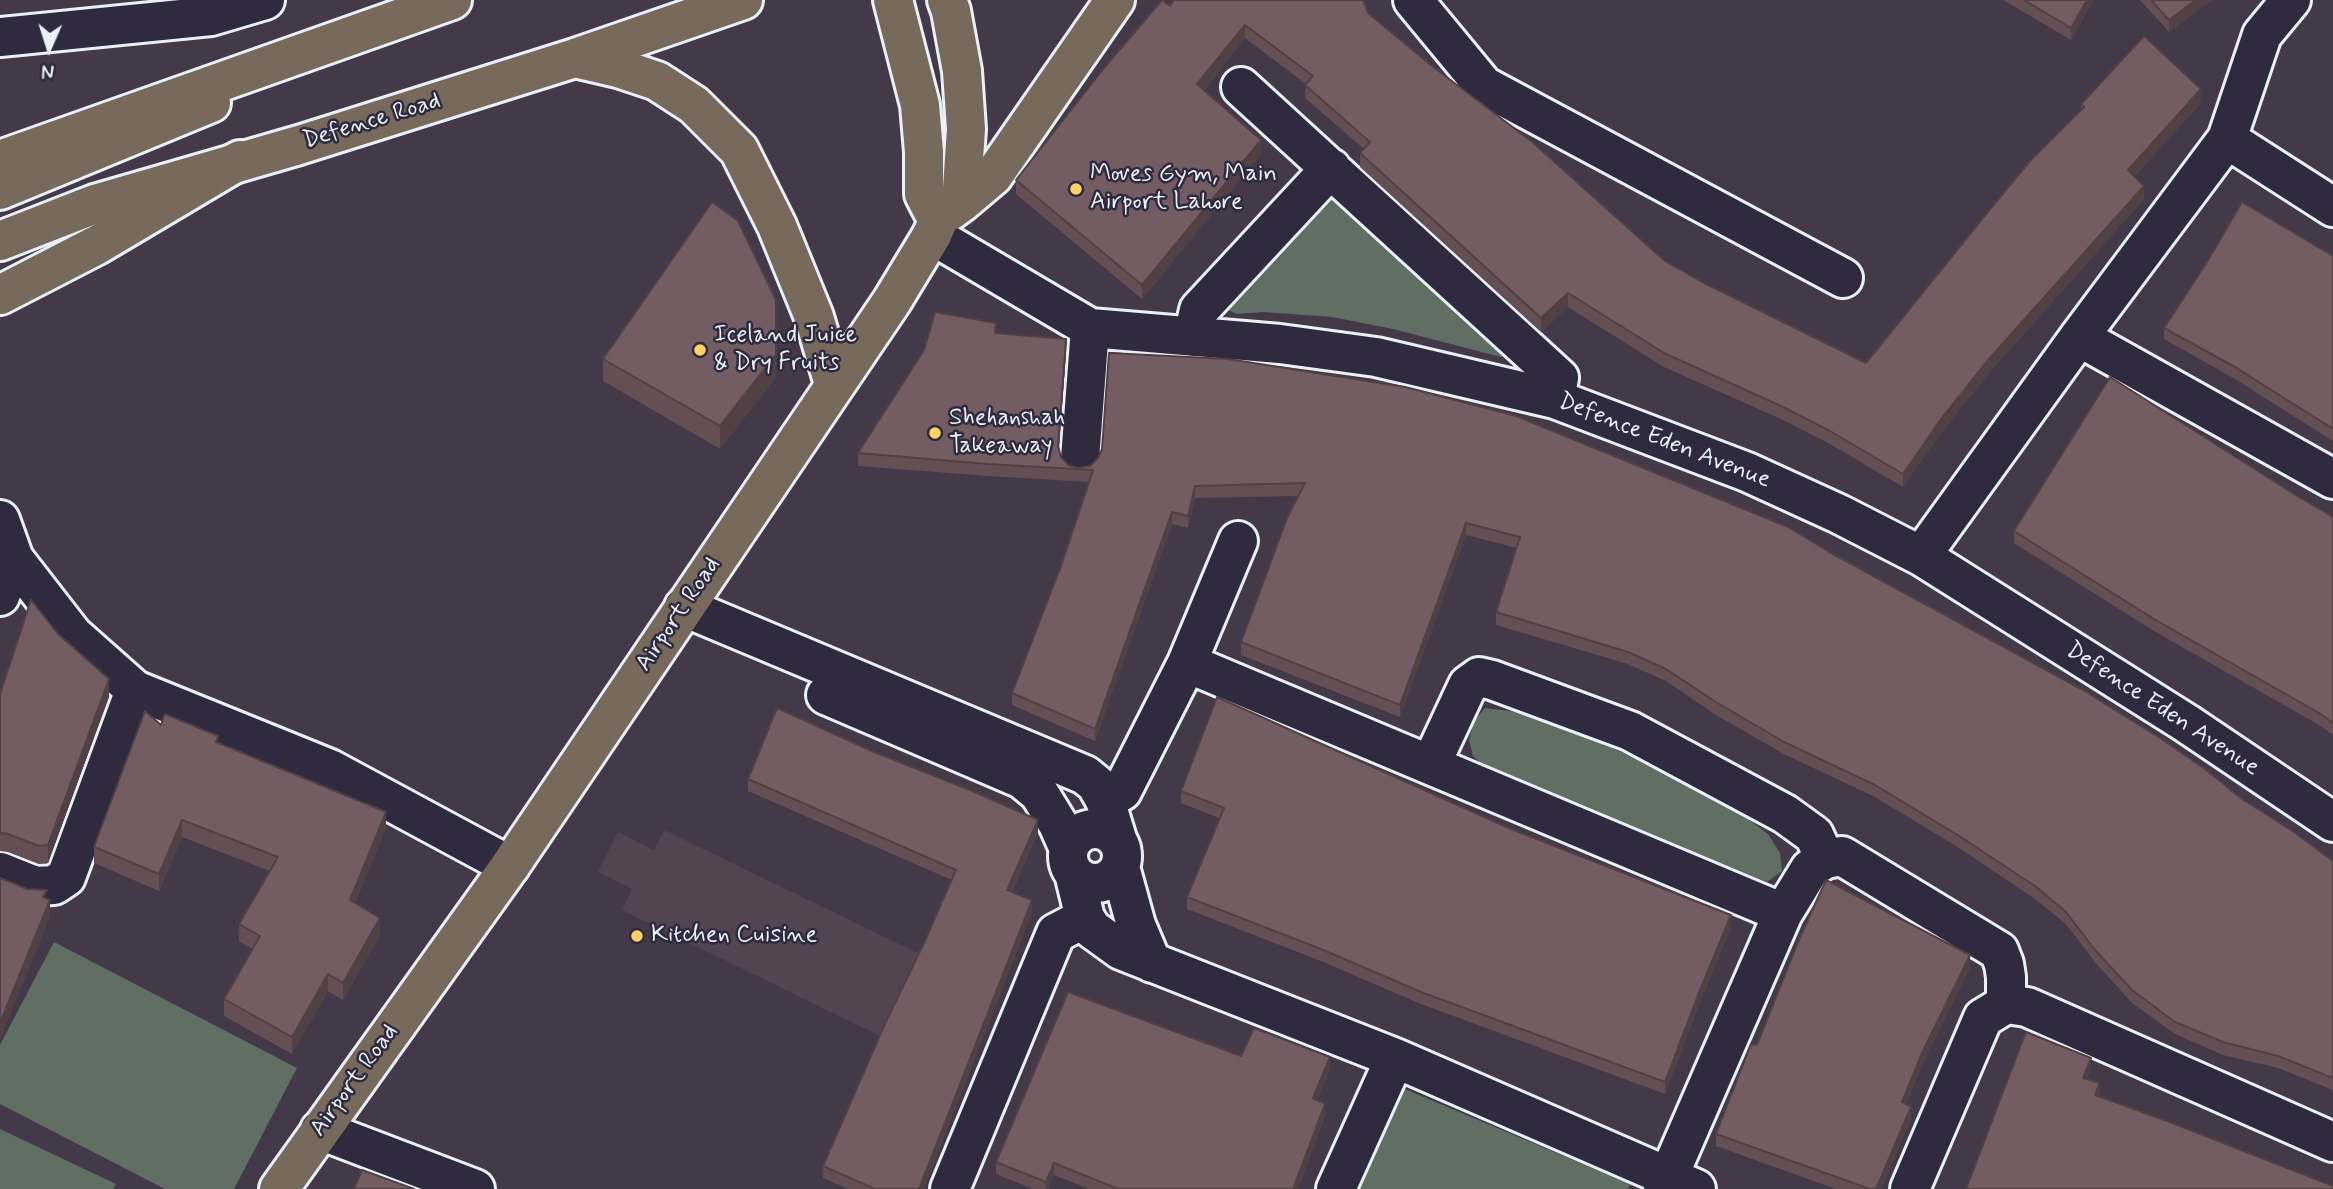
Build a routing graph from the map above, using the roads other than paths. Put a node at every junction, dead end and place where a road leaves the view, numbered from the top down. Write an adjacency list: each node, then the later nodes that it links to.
1 (265, 0): 10 (street)
2 (452, 0): 14 (main road)
3 (459, 0): 17 (main road)
4 (743, 0): 11 (main road, Defence Road)
5 (893, 0): 19 (main road)
6 (947, 0): 19 (main road)
7 (1115, 0): 19 (main road)
8 (1413, 0): 21 (street)
9 (2291, 0): 13 (street)
10 (0, 37)
11 (575, 58): 15 (main road, Defence Road); 26 (main road)
12 (1241, 87): 16 (street)
13 (2227, 139): 18 (street); 25 (street)
14 (0, 160)
15 (240, 160): 20 (main road, Defence Road); 22 (main road)
16 (1331, 168): 24 (street); 27 (street)
17 (0, 190)
18 (2333, 206)
19 (943, 220): 23 (street, Defence Eden Avenue); 26 (main road, Airport Road)
20 (0, 241)
21 (1843, 278)
22 (0, 295)
23 (1090, 328): 24 (street, Defence Eden Avenue); 28 (street)
24 (1193, 337): 27 (street, Defence Eden Avenue)
25 (2079, 337): 29 (street); 32 (street)
26 (834, 384): 35 (main road, Airport Road)
27 (1555, 399): 32 (street, Defence Eden Avenue)
28 (1080, 459)
29 (2333, 480)
30 (0, 520): 33 (street)
31 (1238, 541): 36 (street)
32 (1920, 556): 40 (street, Defence Eden Avenue)
33 (14, 559): 34 (street); 37 (street)
34 (0, 596)
35 (677, 618): 39 (street); 43 (street); 44 (main road, Airport Road)
36 (1187, 663): 38 (street); 39 (street)
37 (135, 690): 44 (street); 45 (street)
38 (1432, 764): 42 (street); 46 (street)
39 (1105, 800): 41 (street)
40 (2333, 822)
41 (1119, 854): 43 (street); 48 (street)
42 (1825, 859): 46 (street); 49 (street)
43 (1071, 861): 47 (street)
44 (510, 866): 51 (main road, Airport Road)
45 (0, 873)
46 (1783, 913): 53 (street)
47 (1085, 918): 48 (street); 56 (street)
48 (1152, 963): 50 (street)
49 (2006, 1004): 52 (street); 58 (street)
50 (1395, 1058): 53 (street); 57 (street)
51 (320, 1129): 54 (main road, Airport Road); 55 (street)
52 (2333, 1142)
53 (1676, 1185)
54 (279, 1189)
55 (475, 1189)
56 (950, 1189)
57 (1336, 1189)
58 (1910, 1189)

